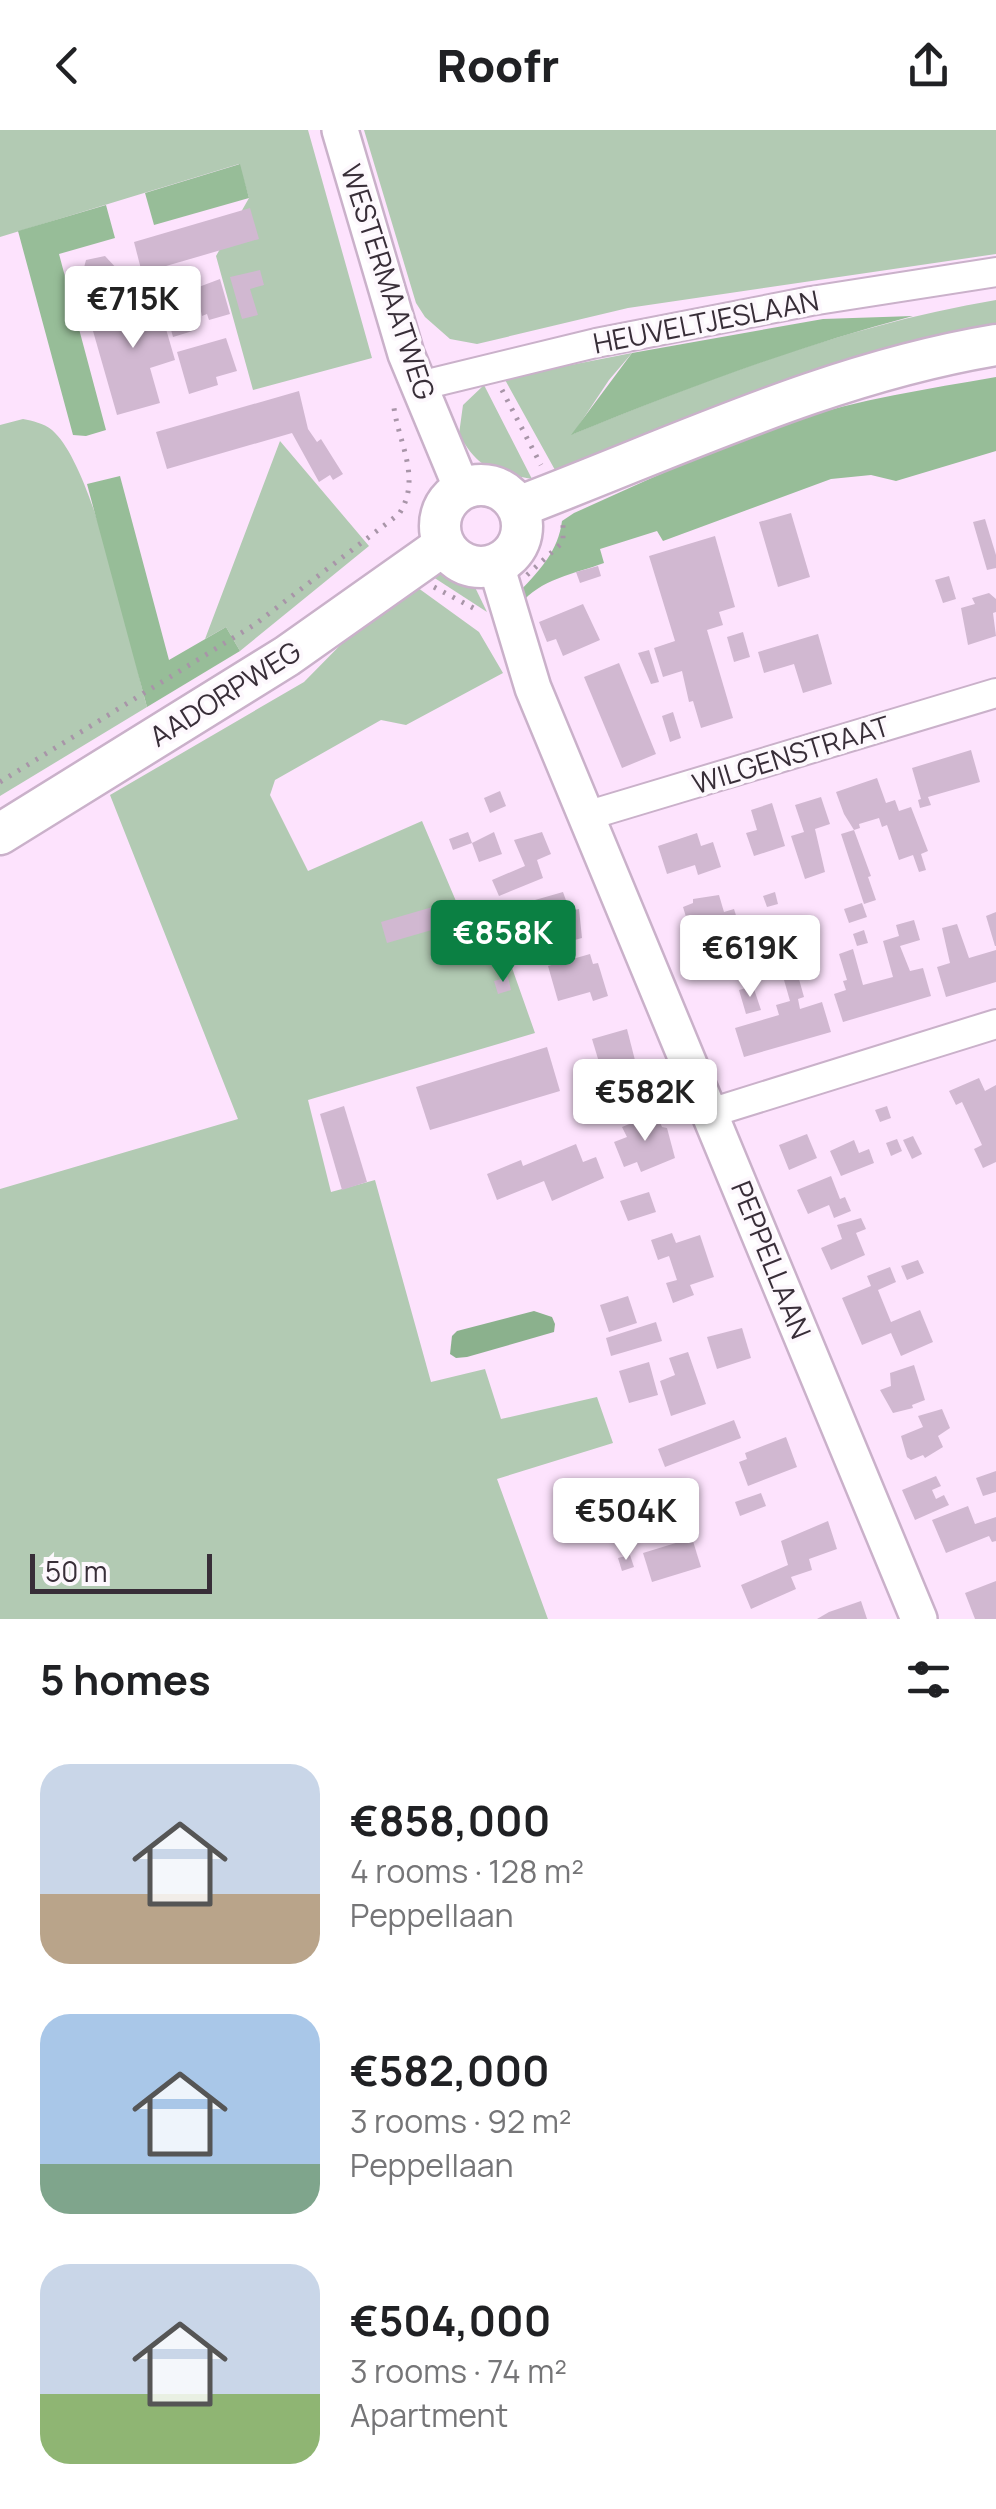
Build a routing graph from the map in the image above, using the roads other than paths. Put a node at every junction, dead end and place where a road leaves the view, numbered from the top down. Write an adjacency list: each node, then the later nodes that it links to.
1 (340, 130): 4 (street, WESTERMAATWEG)
2 (996, 272): 4 (street, HEUVELTJESLAAN)
3 (996, 345): 6 (main road)
4 (419, 386): 5 (street, WESTERMAATWEG)
5 (462, 489): 6 (main road); 7 (main road)
6 (536, 501): 8 (main road)
7 (444, 545): 8 (main road); 11 (main road, AADORPWEG)
8 (500, 582): 10 (street, PEPPELLAAN)
9 (996, 693): 10 (street, WILGENSTRAAT)
10 (586, 816): 13 (street, PEPPELLAAN)
11 (0, 834)
12 (996, 1024): 13 (street)
13 (710, 1113): 14 (street, PEPPELLAAN)
14 (919, 1619)

